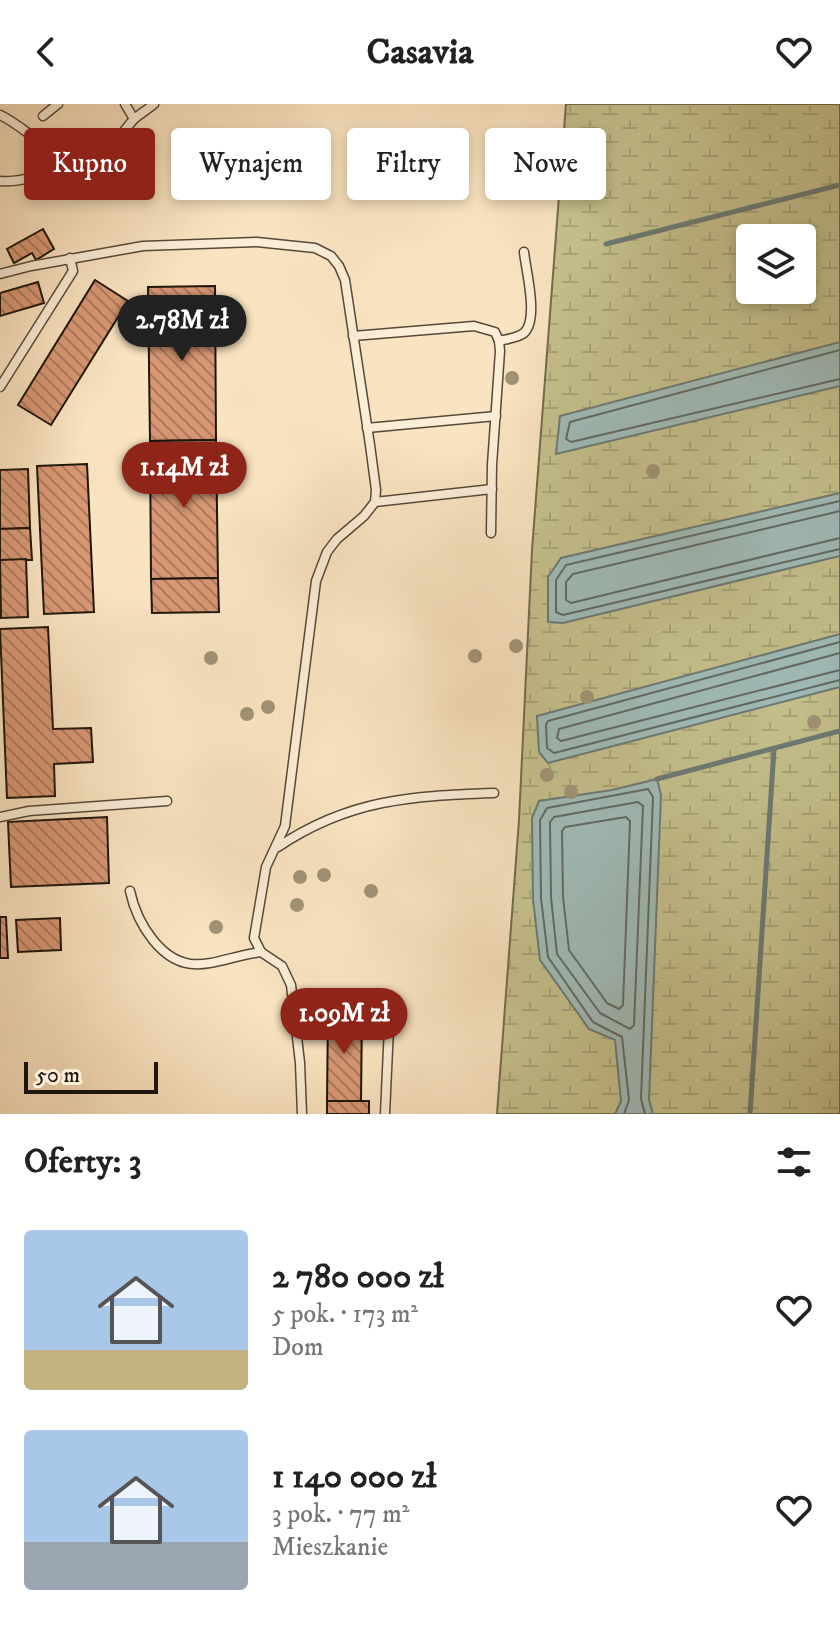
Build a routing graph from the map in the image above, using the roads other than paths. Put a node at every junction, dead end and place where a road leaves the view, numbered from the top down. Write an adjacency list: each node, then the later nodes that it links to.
1 (58, 104): 5 (lane)
2 (125, 104): 6 (lane)
3 (154, 104): 6 (lane)
4 (0, 115): 8 (lane)
5 (43, 116)
6 (134, 119): 7 (lane)
7 (127, 128)
8 (24, 130)
9 (24, 180): 10 (lane)
10 (0, 181)
11 (524, 252): 15 (lane)
12 (70, 258): 13 (lane); 14 (lane); 16 (lane)
13 (0, 274)
14 (353, 336): 15 (lane); 18 (lane)
15 (499, 341): 17 (lane)
16 (0, 387)
17 (496, 416): 18 (lane); 19 (lane)
18 (367, 428): 20 (lane)
19 (492, 489): 20 (lane); 21 (lane)
20 (375, 502): 25 (lane)
21 (491, 533)
22 (494, 793): 25 (lane)
23 (167, 801): 24 (lane)
24 (0, 817)
25 (276, 848): 27 (lane)
26 (130, 891): 27 (lane)
27 (261, 952): 28 (lane)
28 (293, 1000): 29 (lane); 30 (lane)
29 (302, 1114)
30 (385, 1114)

